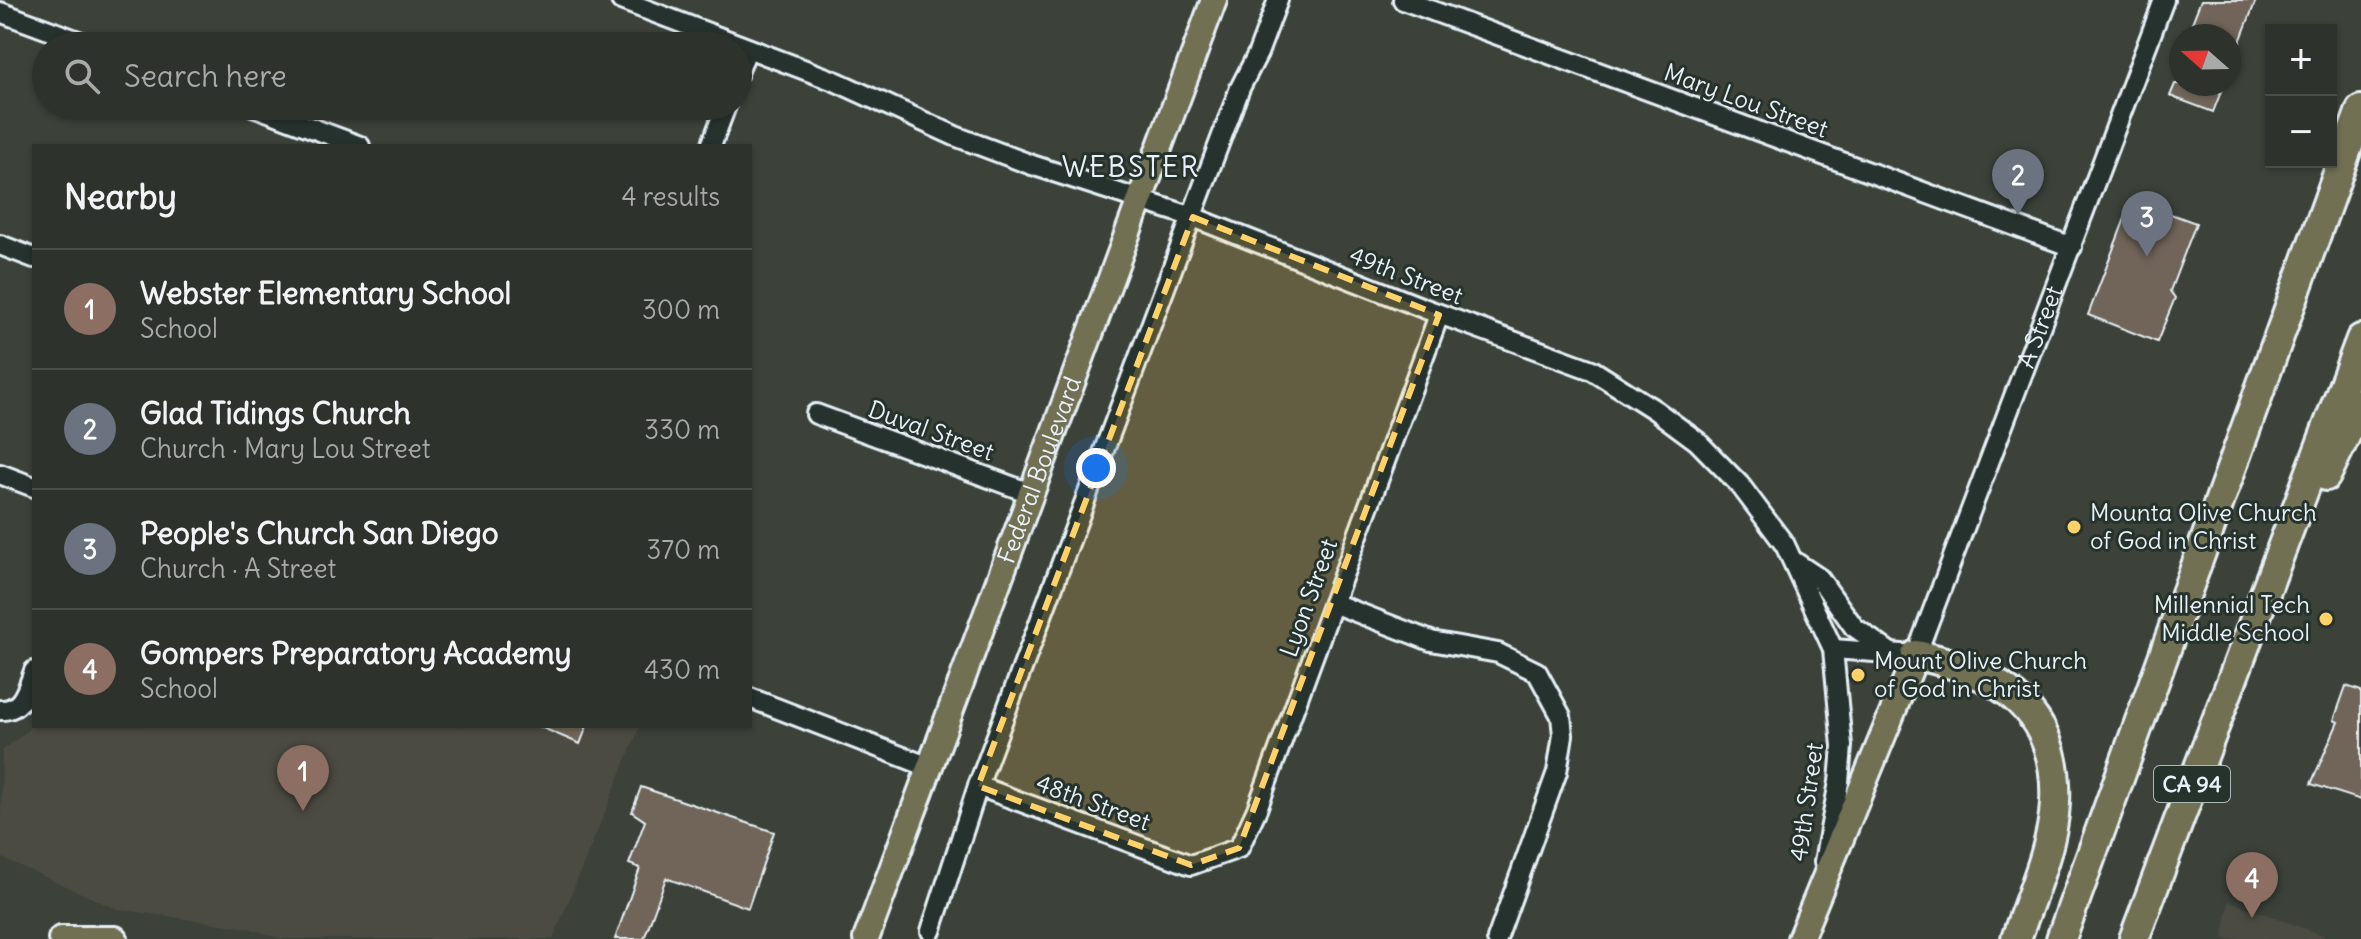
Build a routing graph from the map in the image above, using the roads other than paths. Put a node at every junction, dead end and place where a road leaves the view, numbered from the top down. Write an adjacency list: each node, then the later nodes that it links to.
1 (621, 0): 8 (street, 49th Street)
2 (649, 0): 8 (street)
3 (1214, 0): 17 (main road, Federal Boulevard)
4 (1278, 0): 18 (street)
5 (1403, 0): 20 (street, Mary Lou Street)
6 (2164, 0): 20 (street, A Street)
7 (0, 12): 9 (street)
8 (665, 15): 10 (street, 49th Street)
9 (54, 32)
10 (706, 32)
11 (752, 51): 17 (street, 49th Street)
12 (2361, 110): 49 (highway, CA 94)
13 (290, 120): 15 (street)
14 (721, 120): 16 (street)
15 (355, 144)
16 (712, 144)
17 (1139, 200): 18 (street, 49th Street); 28 (main road, Federal Boulevard)
18 (1193, 217): 22 (street, 49th Street); 38 (street)
19 (0, 245): 21 (street)
20 (2072, 247): 32 (street, A Street)
21 (32, 257)
22 (1439, 315): 29 (street, 49th Street); 30 (street, Lyon Street)
23 (2361, 339): 33 (highway, CA 94)
24 (2361, 403): 33 (highway)
25 (816, 414): 28 (street, Duval Street)
26 (0, 474): 27 (street)
27 (32, 486)
28 (1030, 493): 37 (main road, Federal Boulevard)
29 (1793, 560): 31 (street, 49th Street); 32 (street)
30 (1333, 603): 39 (street, Lyon Street); 46 (street)
31 (1833, 649): 32 (street); 40 (street, 49th Street)
32 (1904, 654): 40 (main road, A Street); 48 (highway)
33 (2236, 664): 41 (highway, CA 94)
34 (32, 676): 36 (street)
35 (752, 699): 37 (street)
36 (5, 710)
37 (929, 767): 45 (main road, Federal Boulevard)
38 (978, 786): 39 (street, 48th Street); 42 (street)
39 (1191, 865)
40 (1817, 892): 47 (main road, A Street)
41 (2148, 905): 50 (highway, CA 94); 51 (highway)
42 (931, 931)
43 (61, 939): 44 (main road)
44 (115, 939)
45 (866, 939)
46 (1497, 939)
47 (1800, 939)
48 (2016, 939)
49 (2061, 939)
50 (2134, 939)
51 (2141, 939)

